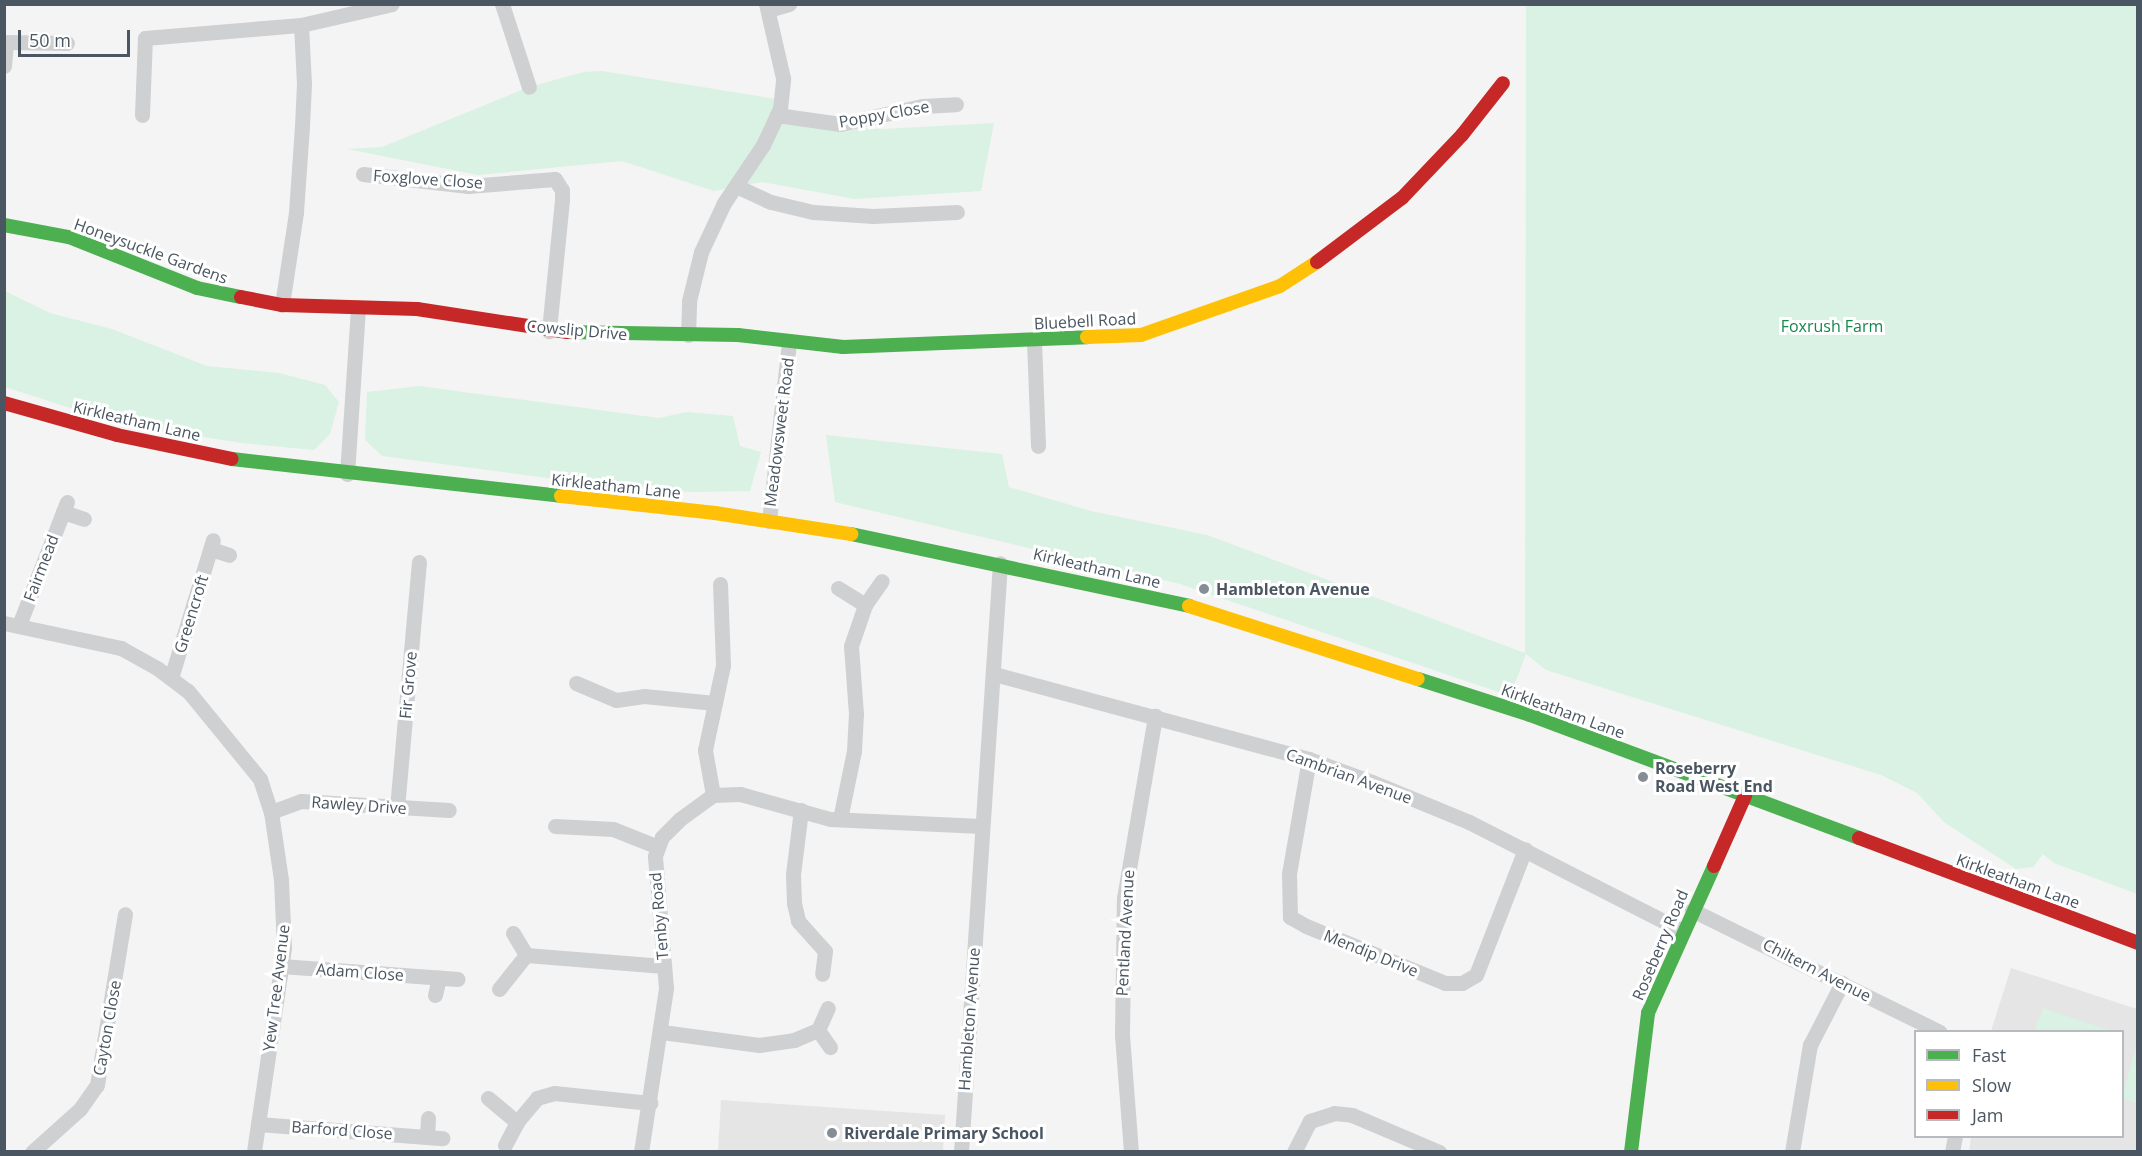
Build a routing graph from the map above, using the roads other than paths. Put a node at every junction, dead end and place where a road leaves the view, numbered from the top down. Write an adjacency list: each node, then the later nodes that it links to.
1 (392, 4): 5 (street)
2 (502, 4): 10 (street)
3 (789, 4): 4 (street)
4 (767, 7): 13 (street)
5 (301, 25): 12 (street); 18 (street)
6 (5, 42): 7 (street); 8 (street)
7 (67, 43)
8 (4, 66)
9 (1503, 83): 22 (main road, Bluebell Road)
10 (529, 87)
11 (956, 104): 13 (street, Poppy Close)
12 (142, 115)
13 (777, 115): 15 (street)
14 (363, 174): 20 (street, Foxglove Close)
15 (736, 186): 16 (street); 21 (street)
16 (957, 212)
17 (4, 225): 18 (main road, Honeysuckle Gardens)
18 (282, 305): 19 (main road, Honeysuckle Gardens)
19 (358, 307): 20 (main road, Cowslip Drive); 26 (street)
20 (549, 331): 21 (main road, Cowslip Drive)
21 (688, 335): 23 (main road, Bluebell Road)
22 (1034, 340): 23 (main road, Bluebell Road); 25 (street)
23 (789, 343): 28 (street, Meadowsweet Road)
24 (4, 403): 26 (main road, Kirkleatham Lane)
25 (1038, 446)
26 (347, 474): 28 (main road, Kirkleatham Lane)
27 (84, 519): 36 (street, Fairmead)
28 (769, 521): 31 (main road, Kirkleatham Lane)
29 (229, 555): 38 (street, Greencroft)
30 (419, 562): 45 (street, Fir Grove)
31 (1000, 564): 37 (street, Hambleton Avenue); 44 (main road, Kirkleatham Lane)
32 (882, 581): 35 (street)
33 (720, 584): 40 (street)
34 (838, 588): 35 (street)
35 (865, 605): 49 (street)
36 (12, 624): 38 (street, Yew Tree Avenue)
37 (994, 674): 41 (street, Cambrian Avenue); 51 (street, Hambleton Avenue)
38 (171, 678): 48 (street, Yew Tree Avenue)
39 (576, 683): 40 (street)
40 (715, 703): 43 (street)
41 (1155, 716): 42 (street, Cambrian Avenue); 83 (street, Pentland Avenue)
42 (1309, 759): 53 (street, Cambrian Avenue); 53 (street, Mendip Drive)
43 (713, 795): 47 (street); 52 (street)
44 (1745, 796): 54 (main road, Roseberry Road); 58 (main road, Kirkleatham Lane)
45 (397, 808): 46 (street, Rawley Drive); 48 (street, Rawley Drive)
46 (449, 810)
47 (801, 810): 49 (street); 62 (street)
48 (271, 812): 60 (street, Yew Tree Avenue)
49 (840, 819): 51 (street)
50 (555, 826): 52 (street)
51 (981, 826): 82 (street, Hambleton Avenue)
52 (658, 847): 61 (street, Tenby Road)
53 (1525, 849): 56 (street, Cambrian Avenue)
54 (1692, 910): 56 (main road, Roseberry Road); 65 (street, Chiltern Avenue)
55 (125, 914): 79 (street, Cayton Close)
56 (1683, 931): 86 (main road, Roseberry Road)
57 (513, 933): 59 (street)
58 (2138, 943)
59 (526, 956): 61 (street); 66 (street)
60 (281, 966): 63 (street, Adam Close); 77 (street, Yew Tree Avenue)
61 (664, 966): 71 (street, Tenby Road)
62 (822, 974)
63 (439, 977): 64 (street, Adam Close); 67 (street)
64 (459, 979)
65 (1842, 982): 70 (street, Chiltern Avenue); 87 (street)
66 (499, 989)
67 (435, 995)
68 (828, 1008): 69 (street)
69 (818, 1030): 71 (street); 72 (street)
70 (1936, 1030)
71 (662, 1032): 74 (street, Tenby Road)
72 (830, 1047)
73 (488, 1098): 76 (street)
74 (650, 1103): 76 (street); 81 (street, Tenby Road)
75 (428, 1118): 77 (street, Barford Close)
76 (517, 1122): 78 (street)
77 (258, 1124): 80 (street, Yew Tree Avenue)
78 (505, 1145)
79 (32, 1152)
80 (254, 1152)
81 (641, 1152)
82 (961, 1152)
83 (1131, 1152)
84 (1294, 1152): 85 (street)
85 (1439, 1152)
86 (1631, 1152)
87 (1792, 1152)

